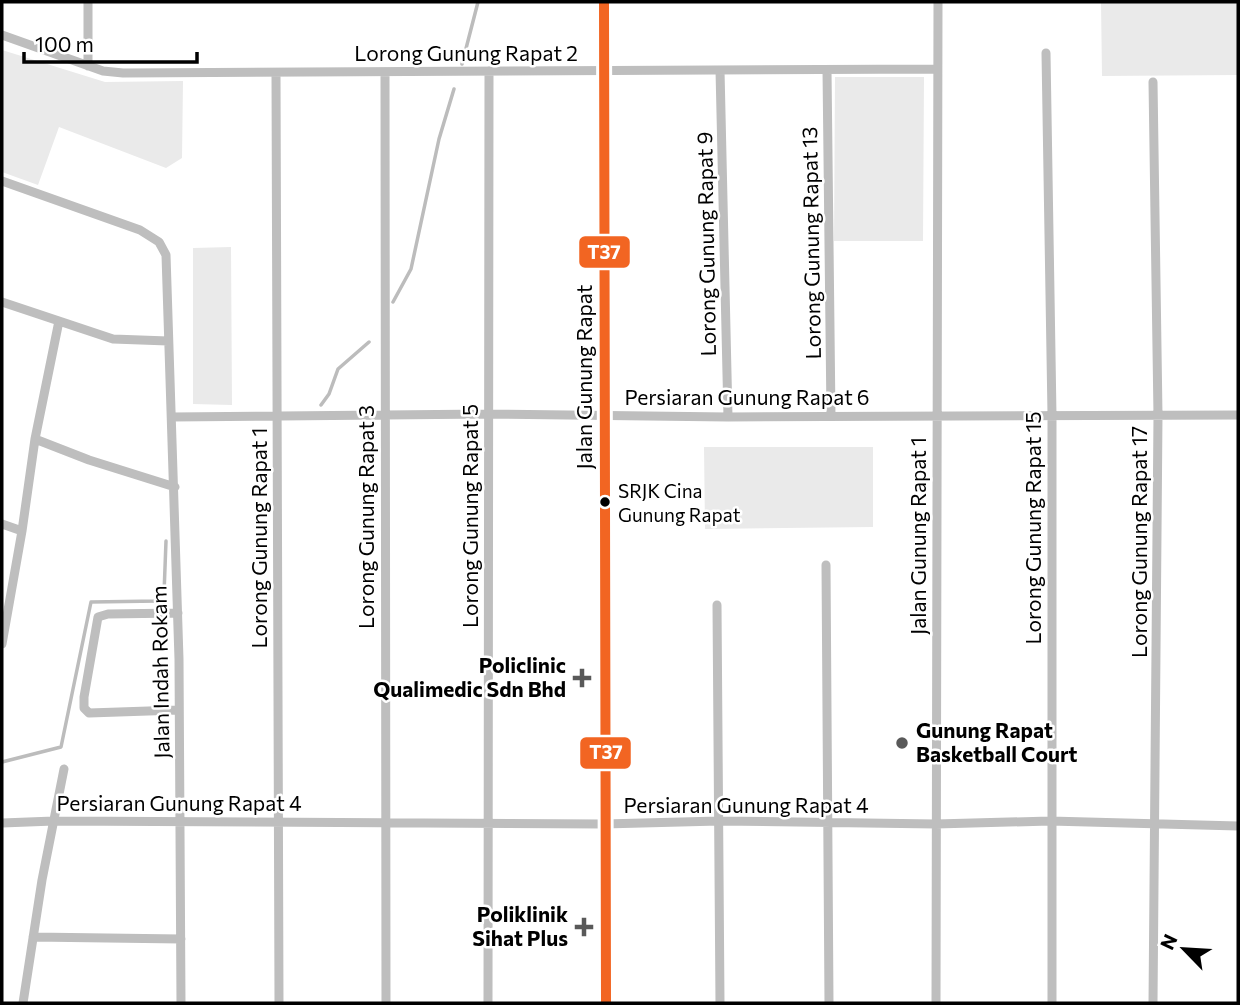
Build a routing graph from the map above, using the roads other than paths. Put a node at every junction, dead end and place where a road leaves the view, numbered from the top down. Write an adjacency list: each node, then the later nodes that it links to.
1 (88, 2): 6 (street)
2 (604, 2): 11 (street, Jalan Gunung Rapat)
3 (938, 2): 8 (street, Jalan Gunung Rapat 1)
4 (2, 35): 6 (street, Lorong Gunung Rapat 2)
5 (1046, 53): 22 (street, Lorong Gunung Rapat 15)
6 (88, 66): 13 (street, Lorong Gunung Rapat 2)
7 (827, 69): 8 (street, Lorong Gunung Rapat 2); 9 (street, Lorong Gunung Rapat 2); 26 (street, Lorong Gunung Rapat 13)
8 (937, 69): 27 (street, Jalan Gunung Rapat 1)
9 (720, 70): 11 (street, Lorong Gunung Rapat 2); 29 (street, Lorong Gunung Rapat 9)
10 (489, 71): 11 (street, Lorong Gunung Rapat 2); 12 (street, Lorong Gunung Rapat 2); 19 (street, Lorong Gunung Rapat 5)
11 (603, 71): 21 (street, Jalan Gunung Rapat)
12 (384, 72): 13 (street, Lorong Gunung Rapat 2); 20 (street, Lorong Gunung Rapat 3)
13 (276, 73): 25 (street, Lorong Gunung Rapat 1)
14 (1153, 82): 23 (street, Lorong Gunung Rapat 17)
15 (2, 181): 18 (street, Jalan Indah Rokam)
16 (2, 302): 17 (street)
17 (59, 321): 18 (street); 30 (street)
18 (168, 341): 28 (street, Jalan Indah Rokam)
19 (489, 414): 20 (street, Persiaran Gunung Rapat 6); 21 (street, Persiaran Gunung Rapat 6); 45 (street, Lorong Gunung Rapat 5)
20 (384, 415): 25 (street, Persiaran Gunung Rapat 6); 44 (street, Lorong Gunung Rapat 3)
21 (605, 415): 29 (street, Persiaran Gunung Rapat 6); 50 (street, Jalan Gunung Rapat)
22 (1052, 415): 23 (street, Persiaran Gunung Rapat 6); 27 (street, Persiaran Gunung Rapat 6); 42 (street, Lorong Gunung Rapat 15)
23 (1158, 415): 24 (street, Persiaran Gunung Rapat 6); 49 (street, Lorong Gunung Rapat 17)
24 (1238, 415)
25 (277, 416): 28 (street, Persiaran Gunung Rapat 6); 48 (street, Lorong Gunung Rapat 1)
26 (831, 416): 27 (street, Persiaran Gunung Rapat 6); 29 (street, Persiaran Gunung Rapat 6)
27 (937, 416): 51 (street, Jalan Gunung Rapat 1)
28 (172, 417): 31 (street, Jalan Indah Rokam)
29 (728, 417)
30 (35, 439): 31 (street); 33 (street)
31 (175, 487): 36 (street, Jalan Indah Rokam)
32 (2, 524): 33 (street)
33 (22, 531): 37 (street)
34 (826, 565): 46 (street)
35 (718, 605): 41 (street)
36 (178, 613): 38 (street, Jalan Indah Rokam); 38 (street)
37 (2, 644)
38 (178, 710): 43 (street, Jalan Indah Rokam)
39 (64, 769): 40 (street)
40 (54, 821): 43 (street, Persiaran Gunung Rapat 4); 47 (street, Persiaran Gunung Rapat 4); 53 (street)
41 (719, 821): 46 (street, Persiaran Gunung Rapat 4); 50 (street, Persiaran Gunung Rapat 4); 61 (street)
42 (1050, 821): 49 (street, Persiaran Gunung Rapat 4); 51 (street, Persiaran Gunung Rapat 4); 64 (street, Lorong Gunung Rapat 15)
43 (180, 822): 48 (street, Persiaran Gunung Rapat 4); 54 (street, Jalan Indah Rokam)
44 (387, 822): 45 (street, Persiaran Gunung Rapat 4); 48 (street, Persiaran Gunung Rapat 4); 58 (street, Lorong Gunung Rapat 3)
45 (488, 822): 50 (street, Persiaran Gunung Rapat 4); 59 (street, Lorong Gunung Rapat 5)
46 (828, 822): 51 (street, Persiaran Gunung Rapat 4); 62 (street)
47 (2, 823)
48 (278, 823): 57 (street, Lorong Gunung Rapat 1)
49 (1156, 823): 52 (street, Persiaran Gunung Rapat 4); 65 (street, Lorong Gunung Rapat 17)
50 (604, 824): 60 (street, Jalan Gunung Rapat)
51 (936, 824): 63 (street, Jalan Gunung Rapat 1)
52 (1238, 826)
53 (33, 937): 54 (street); 55 (street)
54 (181, 939): 56 (street, Jalan Indah Rokam)
55 (23, 1003)
56 (181, 1003)
57 (279, 1003)
58 (386, 1003)
59 (488, 1003)
60 (606, 1003)
61 (720, 1003)
62 (829, 1003)
63 (936, 1003)
64 (1052, 1003)
65 (1153, 1003)

